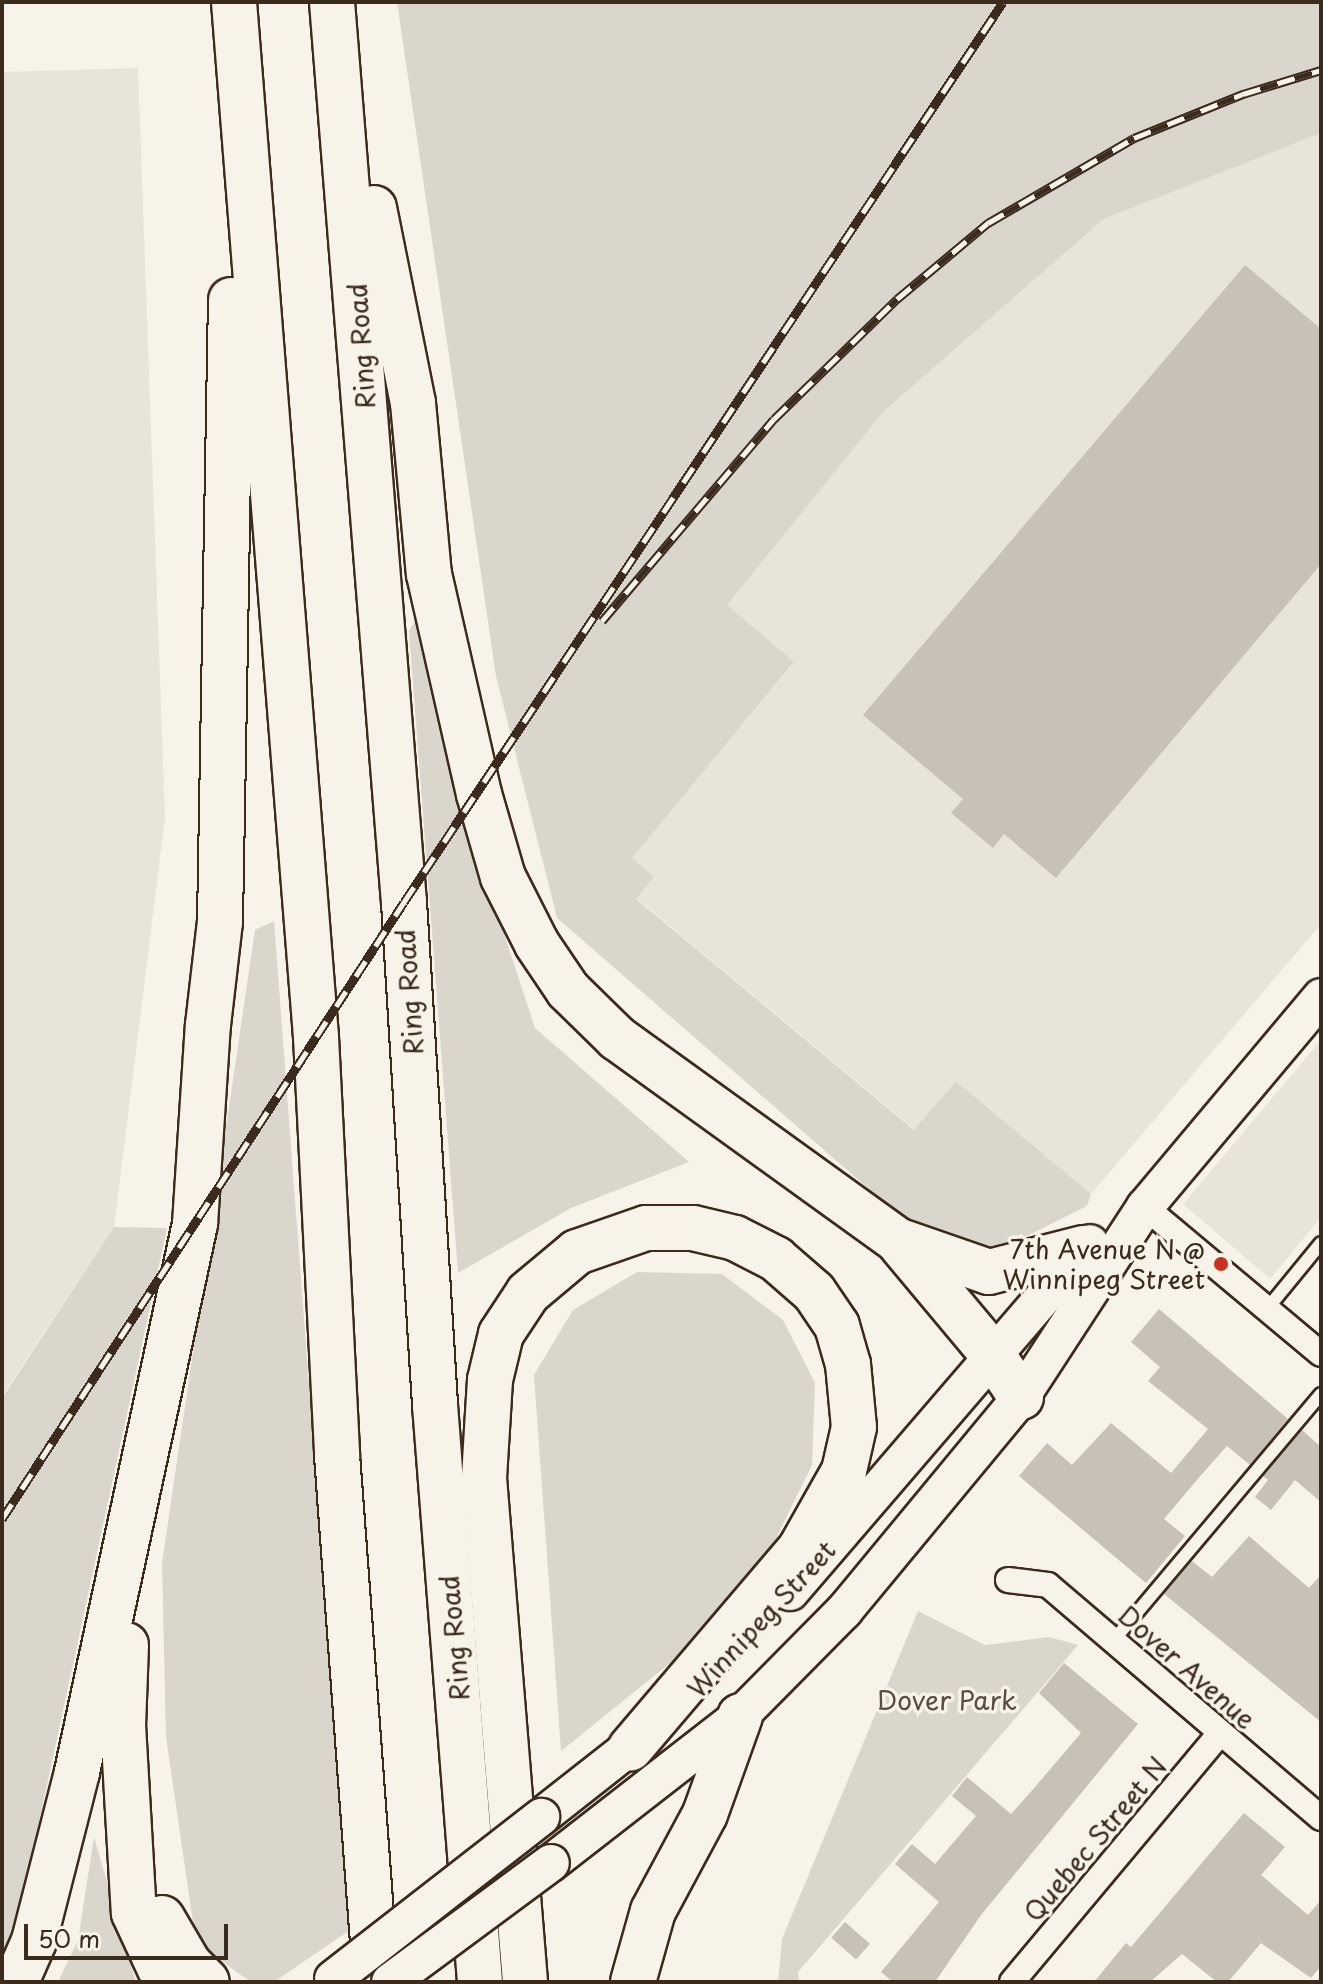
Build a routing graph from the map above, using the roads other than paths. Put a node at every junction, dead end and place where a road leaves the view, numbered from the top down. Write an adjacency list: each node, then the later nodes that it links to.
1 (234, 2): 3 (highway)
2 (333, 2): 6 (highway); 28 (highway, Ring Road)
3 (237, 57): 14 (highway); 26 (highway)
4 (1321, 997): 5 (main road, Winnipeg Street)
5 (1145, 1207): 8 (main road, Winnipeg Street); 9 (street); 13 (main road, Winnipeg Street)
6 (897, 1240): 8 (highway); 10 (highway)
7 (1321, 1243): 9 (lane)
8 (1083, 1248): 10 (main road, Winnipeg Street)
9 (1267, 1309): 11 (street)
10 (992, 1354): 13 (highway); 19 (main road, Winnipeg Street)
11 (1321, 1354)
12 (1321, 1394): 16 (lane)
13 (1021, 1397): 17 (main road, Winnipeg Street)
14 (131, 1530): 21 (highway); 23 (highway)
15 (1008, 1580): 16 (street, Dover Avenue)
16 (1113, 1641): 18 (street, Dover Avenue)
17 (740, 1716): 27 (main road, Winnipeg Street, bridge); 30 (highway)
18 (1220, 1733): 20 (street, Dover Avenue); 31 (street, Quebec Street N)
19 (630, 1749): 22 (main road, Winnipeg Street, bridge); 29 (highway)
20 (1321, 1818)
21 (130, 1838): 24 (highway); 25 (highway)
22 (331, 1981)
23 (16, 1982)
24 (166, 1982)
25 (207, 1982)
26 (376, 1982)
27 (390, 1982)
28 (480, 1982)
29 (525, 1982)
30 (633, 1982)
31 (1012, 1982)

